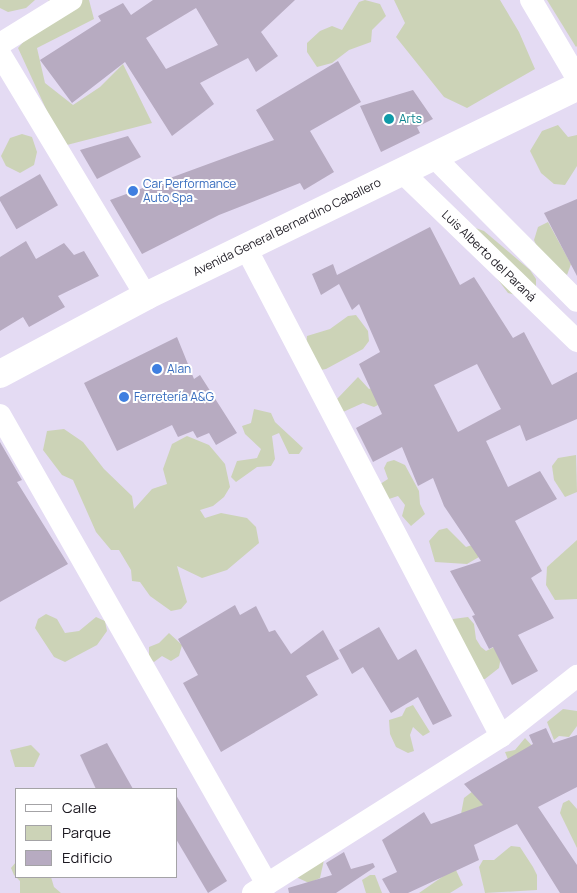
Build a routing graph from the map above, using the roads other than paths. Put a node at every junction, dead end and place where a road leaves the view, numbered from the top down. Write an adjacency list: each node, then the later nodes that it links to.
1 (72, 0): 3 (street)
2 (530, 0): 5 (street)
3 (0, 44)
4 (0, 54): 10 (street)
5 (577, 78)
6 (577, 88): 7 (main road, Avenida General Bernardino Caballero)
7 (433, 156): 8 (main road, Avenida General Bernardino Caballero); 11 (street)
8 (401, 171): 9 (main road, Avenida General Bernardino Caballero); 12 (street, Luis Alberto del Paraná)
9 (246, 248): 10 (main road, Avenida General Bernardino Caballero); 16 (street)
10 (146, 296): 13 (main road, Avenida General Bernardino Caballero)
11 (577, 301)
12 (577, 341)
13 (0, 374)
14 (0, 415): 17 (street)
15 (577, 676): 16 (street)
16 (501, 736): 17 (street)
17 (260, 889)

